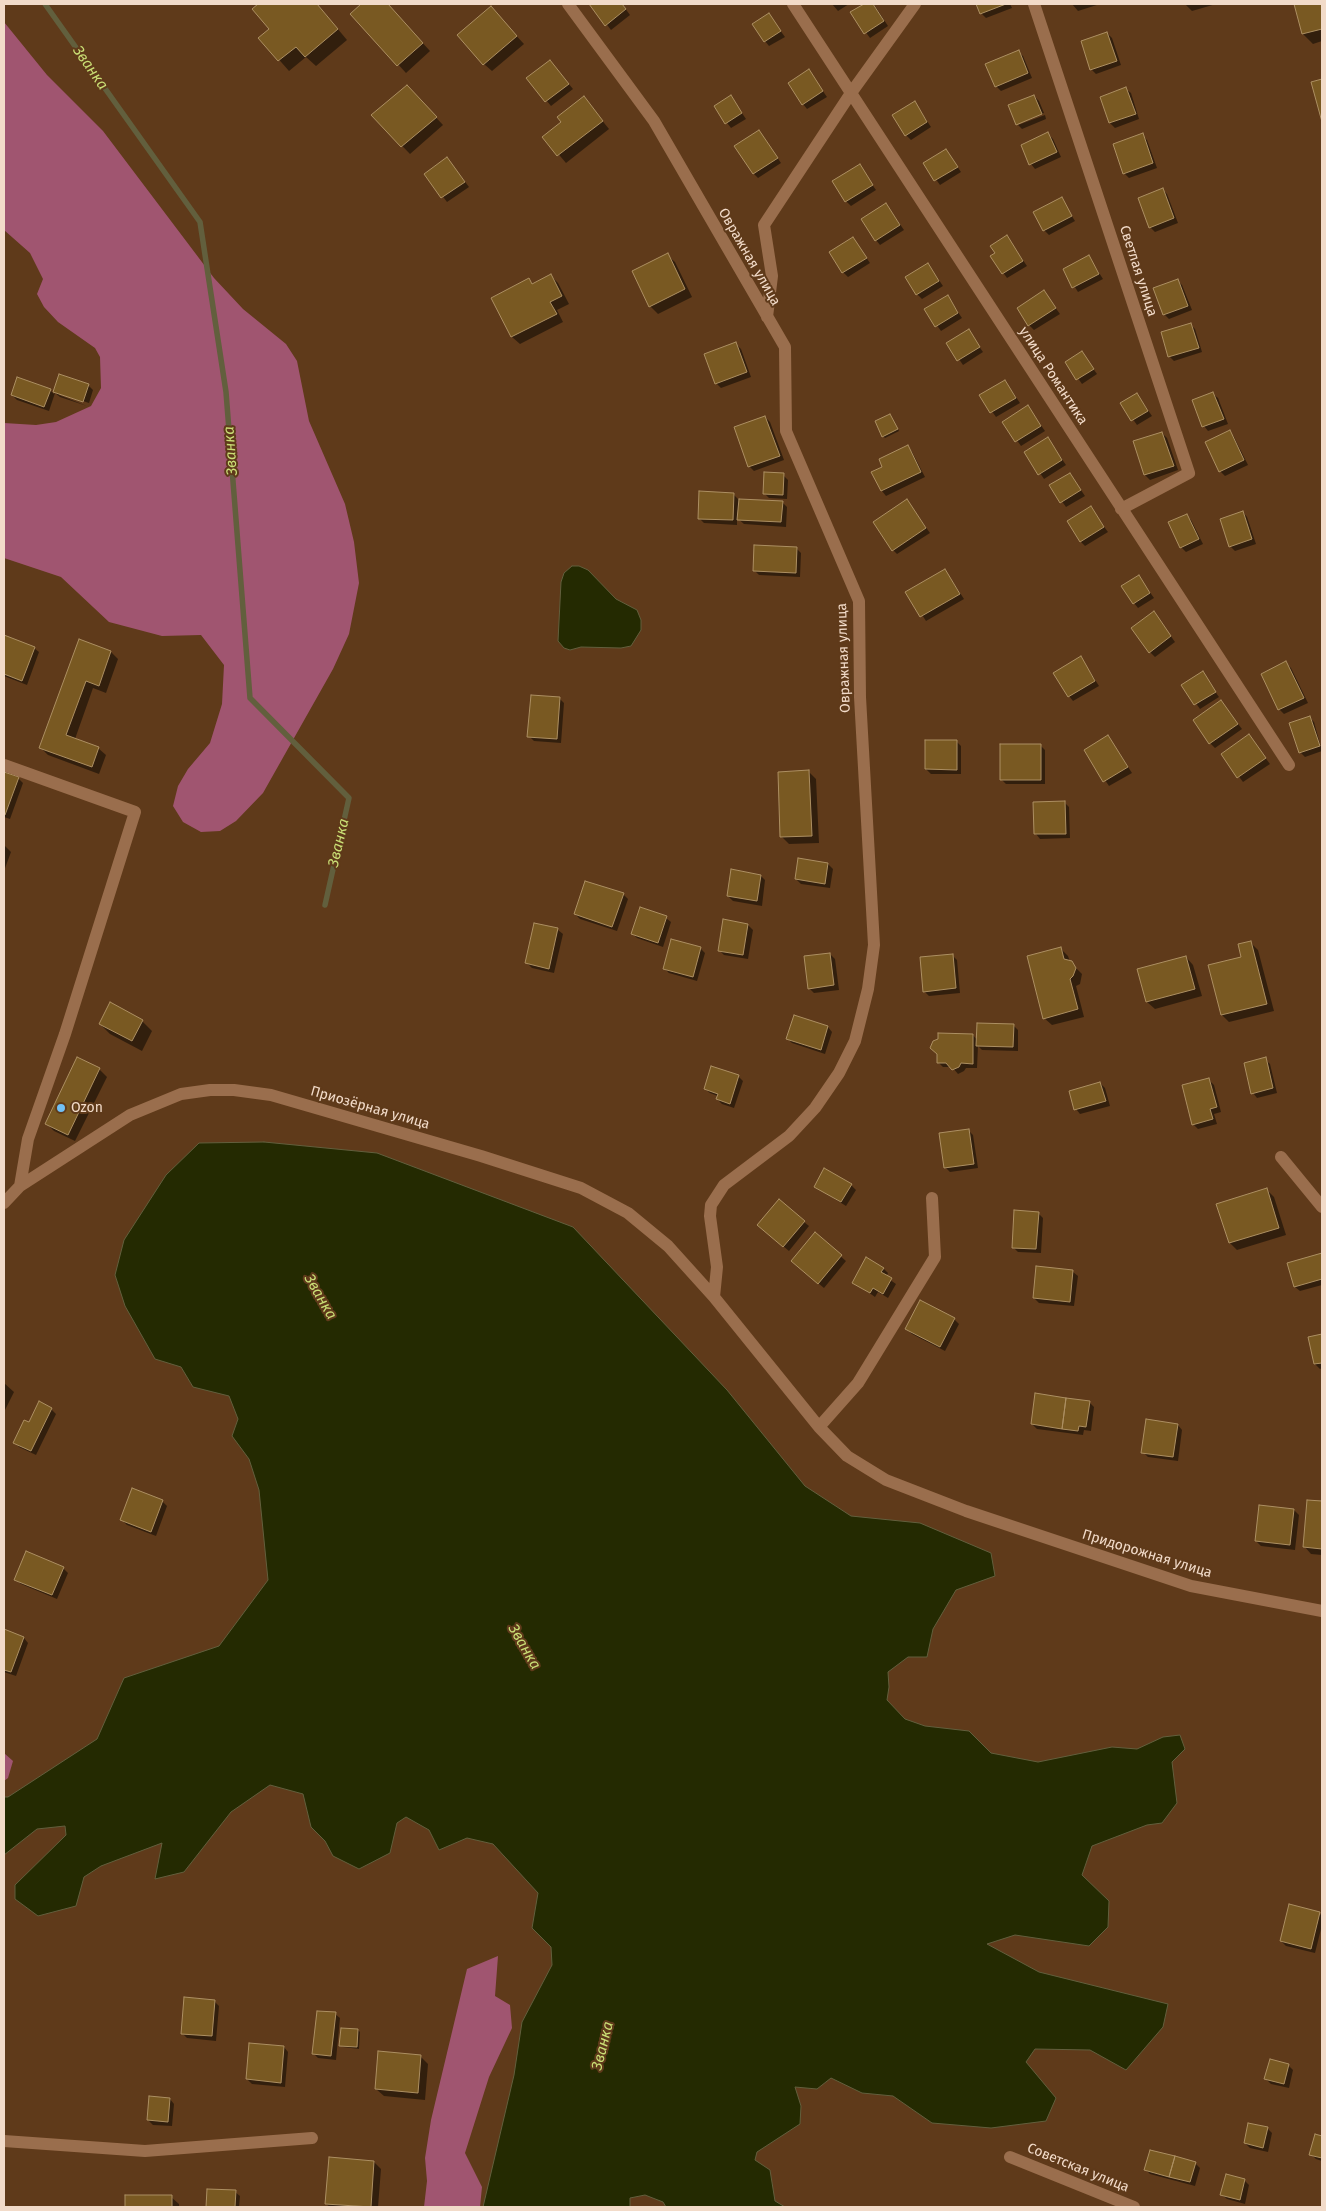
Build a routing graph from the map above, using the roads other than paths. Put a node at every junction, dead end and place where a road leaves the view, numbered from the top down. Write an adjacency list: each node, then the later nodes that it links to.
1 (568, 4): 6 (street, Овражная улица)
2 (793, 4): 5 (street, улица Романтика)
3 (915, 4): 5 (street)
4 (1034, 4): 7 (street, Светлая улица)
5 (851, 93): 6 (street); 7 (street, улица Романтика)
6 (767, 317): 15 (street, Овражная улица)
7 (1121, 510): 9 (street, улица Романтика)
8 (4, 765): 11 (street)
9 (1289, 765)
10 (1281, 1157): 14 (street)
11 (20, 1186): 13 (street, Приозёрная улица); 15 (street, Приозёрная улица)
12 (932, 1198): 16 (street)
13 (4, 1202)
14 (1322, 1207)
15 (714, 1297): 16 (street, Приозёрная улица)
16 (819, 1427): 17 (street, Придорожная улица)
17 (1322, 1611)
18 (312, 2138): 19 (street)
19 (4, 2142)
20 (1010, 2157): 21 (street, Советская улица)
21 (1134, 2207)

